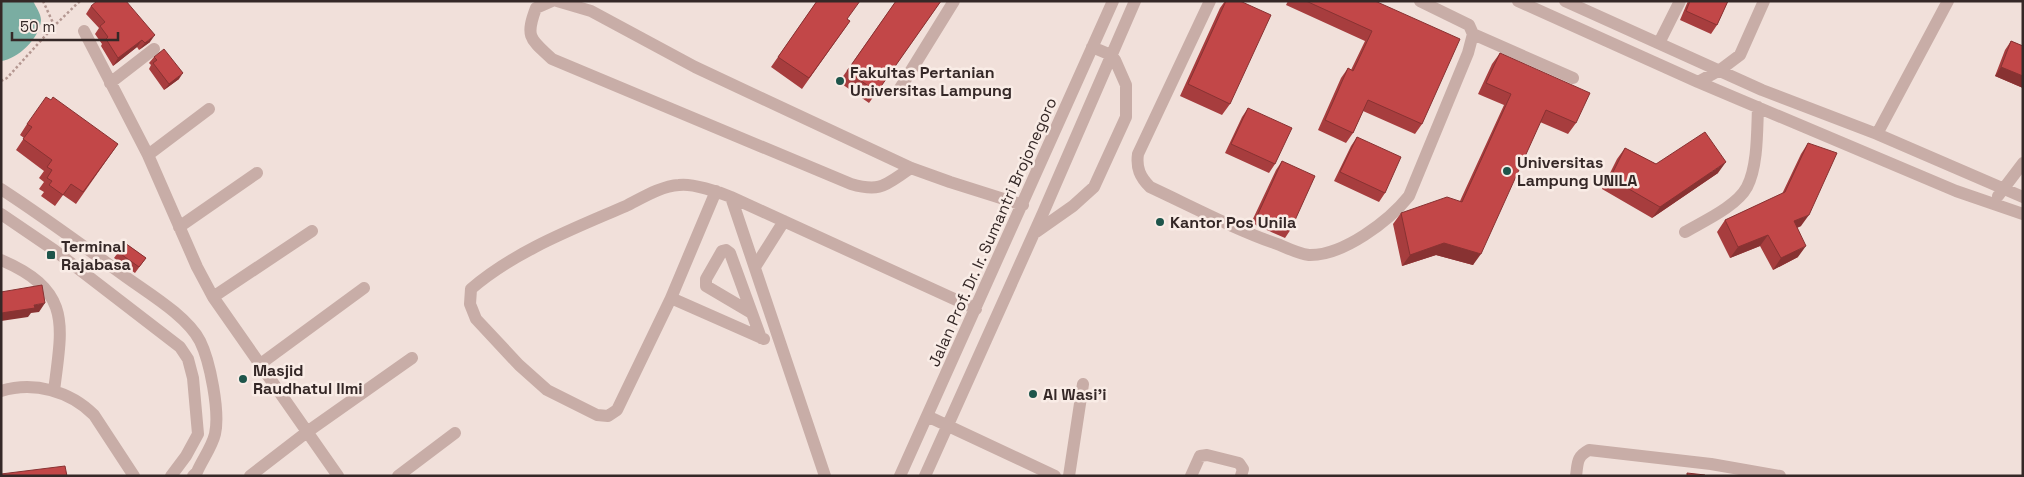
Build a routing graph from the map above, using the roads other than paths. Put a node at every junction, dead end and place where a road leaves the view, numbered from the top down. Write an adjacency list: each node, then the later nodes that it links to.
1 (552, 1): 29 (street)
2 (557, 1): 29 (street)
3 (954, 1): 23 (street)
4 (1113, 1): 16 (street, Jalan Prof. Dr. Ir. Sumantri Brojonegoro)
5 (1135, 1): 18 (street)
6 (1210, 1): 14 (street)
7 (1420, 1): 14 (street)
8 (1518, 1): 21 (street)
9 (1565, 1): 15 (street)
10 (1680, 1): 15 (street)
11 (1764, 1): 19 (street)
12 (1948, 1): 26 (street)
13 (84, 31): 22 (street)
14 (1473, 34): 20 (street)
15 (1659, 43): 19 (street)
16 (1092, 47): 18 (street); 37 (street, Jalan Prof. Dr. Ir. Sumantri Brojonegoro)
17 (154, 49): 22 (street)
18 (1111, 55): 44 (street); 44 (street)
19 (1720, 70): 21 (street); 26 (street)
20 (1573, 78)
21 (1698, 82): 24 (street)
22 (110, 83): 27 (street)
23 (899, 90)
24 (1758, 107): 36 (street); 43 (street)
25 (208, 109): 27 (street)
26 (1877, 134): 32 (street)
27 (148, 155): 41 (street)
28 (2023, 163): 32 (street)
29 (910, 168): 37 (street)
30 (257, 173): 41 (street)
31 (1, 190): 66 (street)
32 (2003, 190): 35 (street); 36 (street)
33 (716, 191): 34 (street); 49 (street); 49 (street)
34 (731, 197): 40 (street); 46 (street)
35 (2023, 197)
36 (1992, 203): 39 (street)
37 (1022, 205): 50 (street, Jalan Prof. Dr. Ir. Sumantri Brojonegoro)
38 (1, 214): 65 (street)
39 (2023, 214)
40 (784, 221): 46 (street); 50 (street)
41 (179, 226): 48 (street)
42 (312, 230): 48 (street)
43 (1685, 232)
44 (1034, 234): 60 (street)
45 (1, 260): 58 (street)
46 (755, 267): 53 (street)
47 (364, 288): 55 (street)
48 (213, 297): 55 (street)
49 (670, 298): 52 (street)
50 (976, 309): 59 (street, Jalan Prof. Dr. Ir. Sumantri Brojonegoro)
51 (750, 312): 51 (street); 52 (street)
52 (761, 338): 53 (street)
53 (780, 343): 70 (street)
54 (412, 358): 61 (street)
55 (259, 365): 61 (street)
56 (1082, 384): 74 (street)
57 (1, 391): 58 (street)
58 (54, 391): 64 (street)
59 (927, 416): 60 (street); 71 (street, Jalan Prof. Dr. Ir. Sumantri Brojonegoro)
60 (947, 426): 72 (street); 73 (street)
61 (307, 432): 67 (street); 68 (street)
62 (456, 434): 69 (street)
63 (1711, 470): 77 (street); 78 (street)
64 (132, 475)
65 (170, 476)
66 (193, 476)
67 (250, 476)
68 (338, 476)
69 (398, 476)
70 (825, 476)
71 (900, 476)
72 (925, 476)
73 (1055, 476)
74 (1069, 476)
75 (1191, 476): 76 (street)
76 (1241, 476)
77 (1576, 476)
78 (1780, 476)

